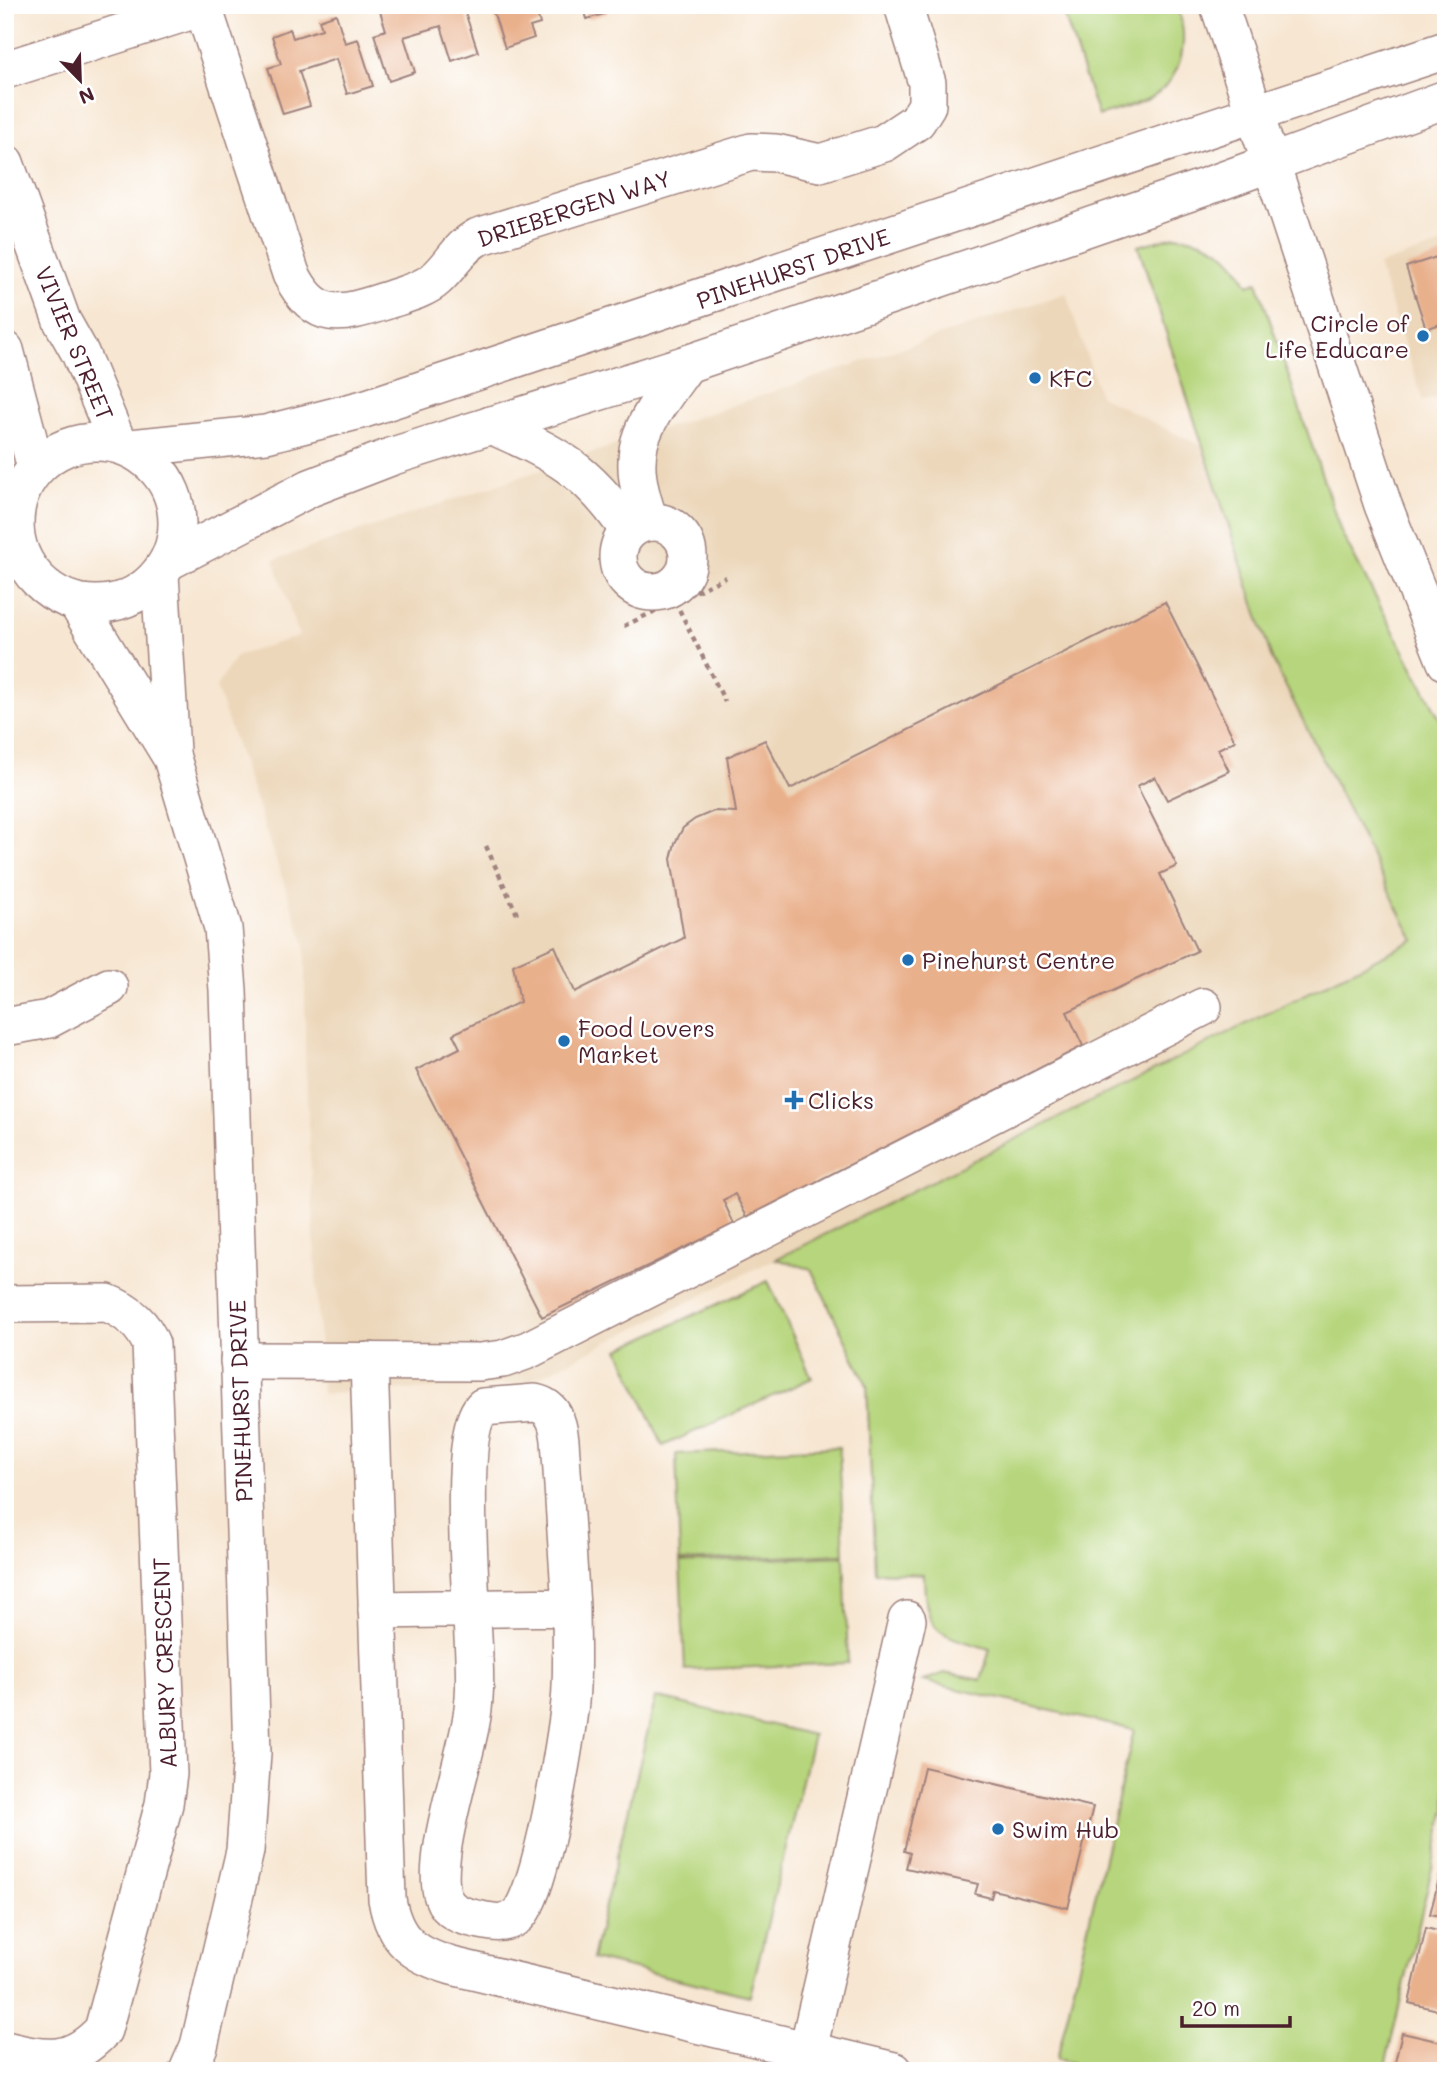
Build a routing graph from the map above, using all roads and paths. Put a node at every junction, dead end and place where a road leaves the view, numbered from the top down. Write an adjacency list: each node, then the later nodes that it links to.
1 (903, 5): 3 (street, DRIEBERGEN WAY)
2 (1219, 5): 7 (street)
3 (206, 6): 5 (street, DRIEBERGEN WAY)
4 (1446, 50): 7 (street, PINEHURST DRIVE)
5 (5, 70)
6 (1446, 99): 8 (street)
7 (1255, 113): 8 (street); 13 (street, PINEHURST DRIVE)
8 (1271, 162): 11 (street); 23 (street)
9 (5, 163): 13 (street, VIVIER STREET)
10 (5, 351): 14 (street)
11 (687, 364): 12 (street); 16 (street)
12 (491, 425): 16 (street); 19 (street)
13 (125, 446): 14 (street); 19 (street)
14 (36, 468): 15 (street)
15 (10, 514): 17 (street)
16 (639, 527): 18 (street); 22 (street)
17 (16, 567): 21 (street)
18 (711, 567): 20 (path); 22 (street)
19 (165, 568): 21 (street); 25 (street, PINEHURST DRIVE)
20 (675, 601): 22 (path); 24 (path)
21 (78, 603): 25 (street, PINEHURST DRIVE)
22 (623, 603)
23 (1446, 662)
24 (725, 702)
25 (172, 758): 32 (street, PINEHURST DRIVE)
26 (486, 846): 27 (path)
27 (517, 914)
28 (108, 987): 30 (street)
29 (1203, 1007): 33 (street)
30 (5, 1027)
31 (5, 1304): 38 (street, ALBURY CRESCENT)
32 (239, 1361): 33 (street); 40 (street, PINEHURST DRIVE)
33 (369, 1361): 36 (street)
34 (571, 1607): 35 (street); 35 (street); 35 (street)
35 (471, 1609): 36 (street)
36 (377, 1610): 39 (street)
37 (907, 1620): 39 (street)
38 (5, 2050)
39 (805, 2061): 41 (street)
40 (196, 2063)
41 (894, 2071)

